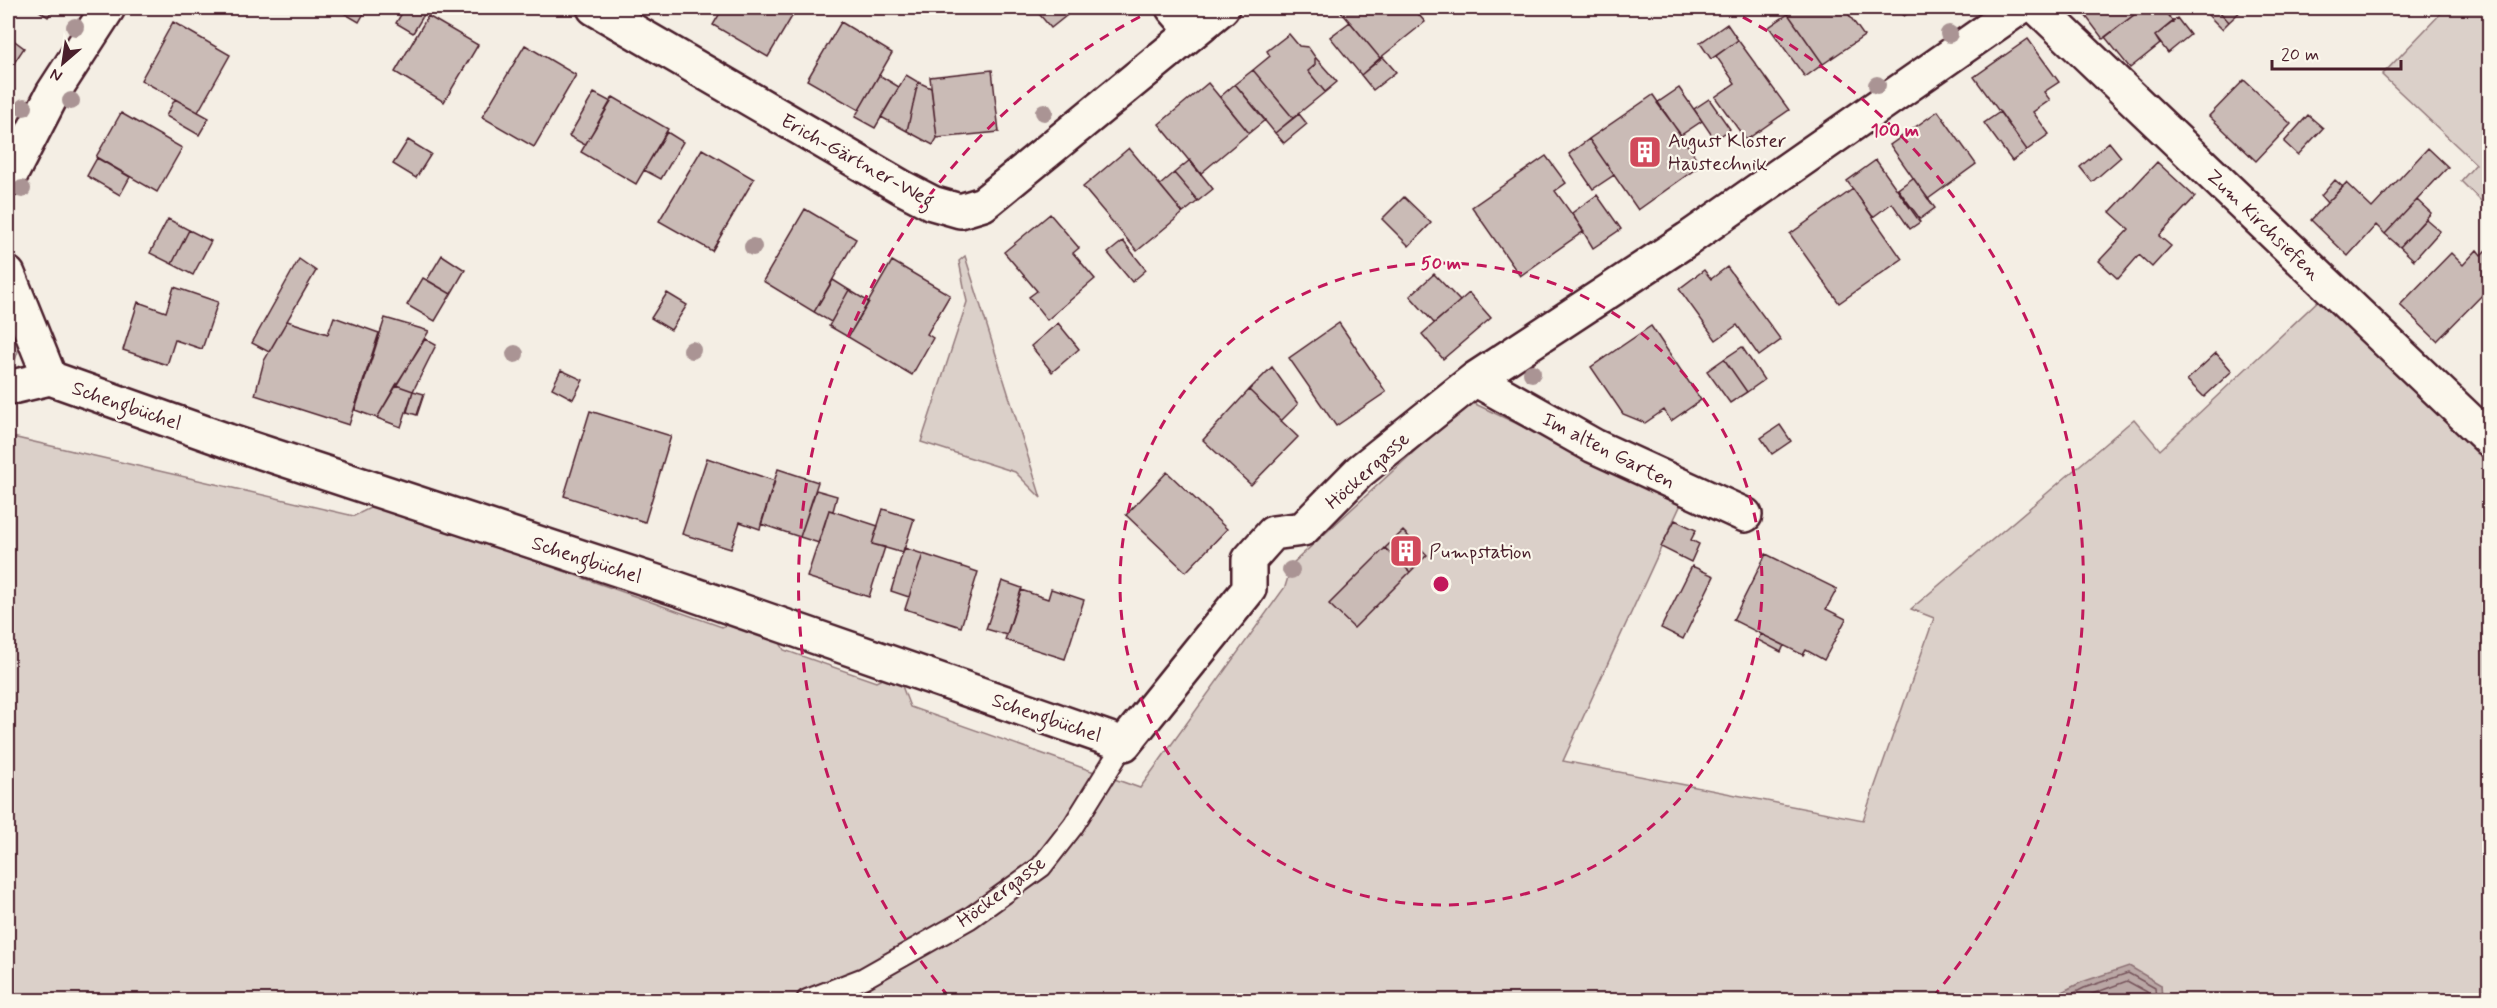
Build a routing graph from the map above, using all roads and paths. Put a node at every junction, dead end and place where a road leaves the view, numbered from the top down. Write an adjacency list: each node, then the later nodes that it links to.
1 (108, 8): 7 (street)
2 (594, 8): 6 (street, Erich-Gärtner-Weg)
3 (1222, 8): 6 (street, Erich-Gärtner-Weg)
4 (2019, 8): 10 (street, Höckergasse)
5 (2038, 8): 12 (street, Zum Kirchsiefen)
6 (1183, 20)
7 (8, 180)
8 (8, 274): 9 (street, Schengbüchel)
9 (50, 378): 11 (street, Schengbüchel); 14 (street, Schengbüchel)
10 (1475, 379): 13 (street, Im alten Garten); 14 (street, Höckergasse)
11 (8, 388)
12 (2490, 440)
13 (1745, 515)
14 (1124, 744): 15 (lane, Höckergasse)
15 (807, 1000)

